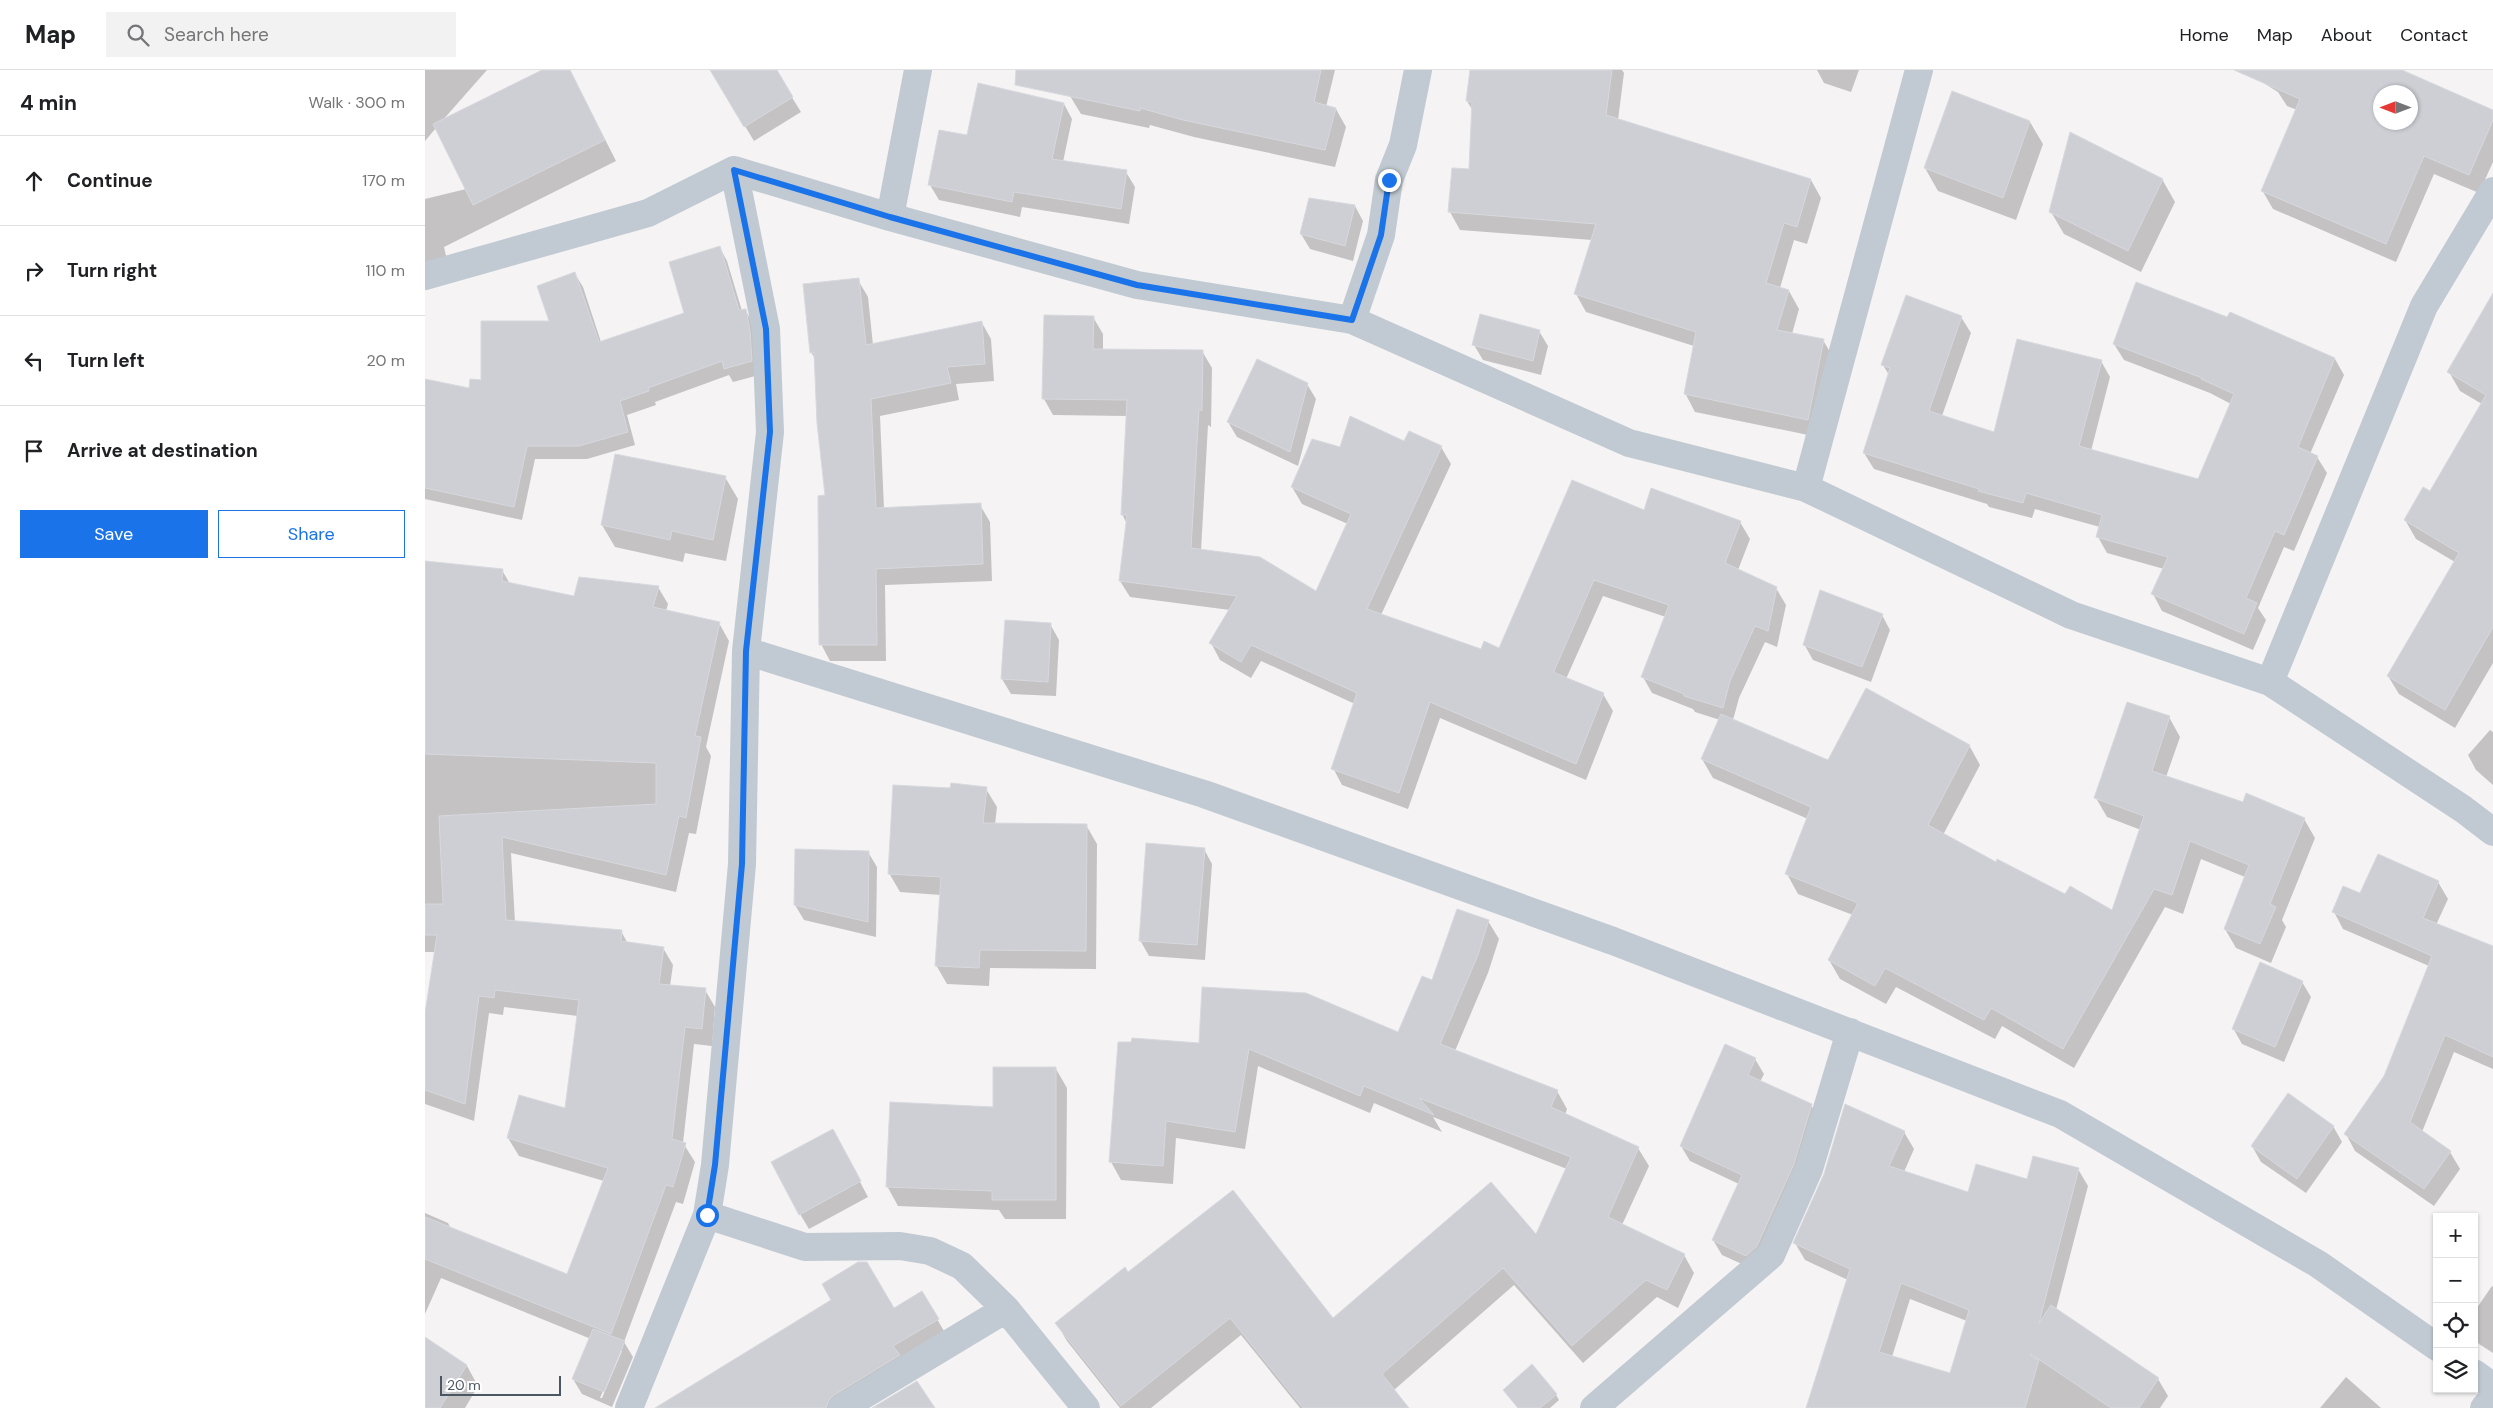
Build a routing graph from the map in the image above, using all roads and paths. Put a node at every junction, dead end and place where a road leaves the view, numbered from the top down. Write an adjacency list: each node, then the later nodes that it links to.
1 (919, 70): 6 (street)
2 (1417, 70): 8 (street)
3 (1919, 70): 9 (street)
4 (734, 170): 6 (street); 7 (street); 10 (street)
5 (2493, 191): 11 (street)
6 (890, 217): 8 (street)
7 (425, 276)
8 (1352, 320): 9 (street)
9 (1806, 488): 11 (street)
10 (746, 651): 13 (street); 14 (street)
11 (2270, 682): 12 (street)
12 (2493, 832)
13 (1850, 1032): 16 (street); 20 (street)
14 (707, 1215): 15 (street); 21 (street)
15 (1005, 1309): 22 (street); 23 (street)
16 (2433, 1344)
17 (2478, 1377): 18 (street)
18 (2493, 1387)
19 (2493, 1397): 24 (street)
20 (1609, 1404)
21 (629, 1408)
22 (842, 1408)
23 (1086, 1408)
24 (2484, 1408)

